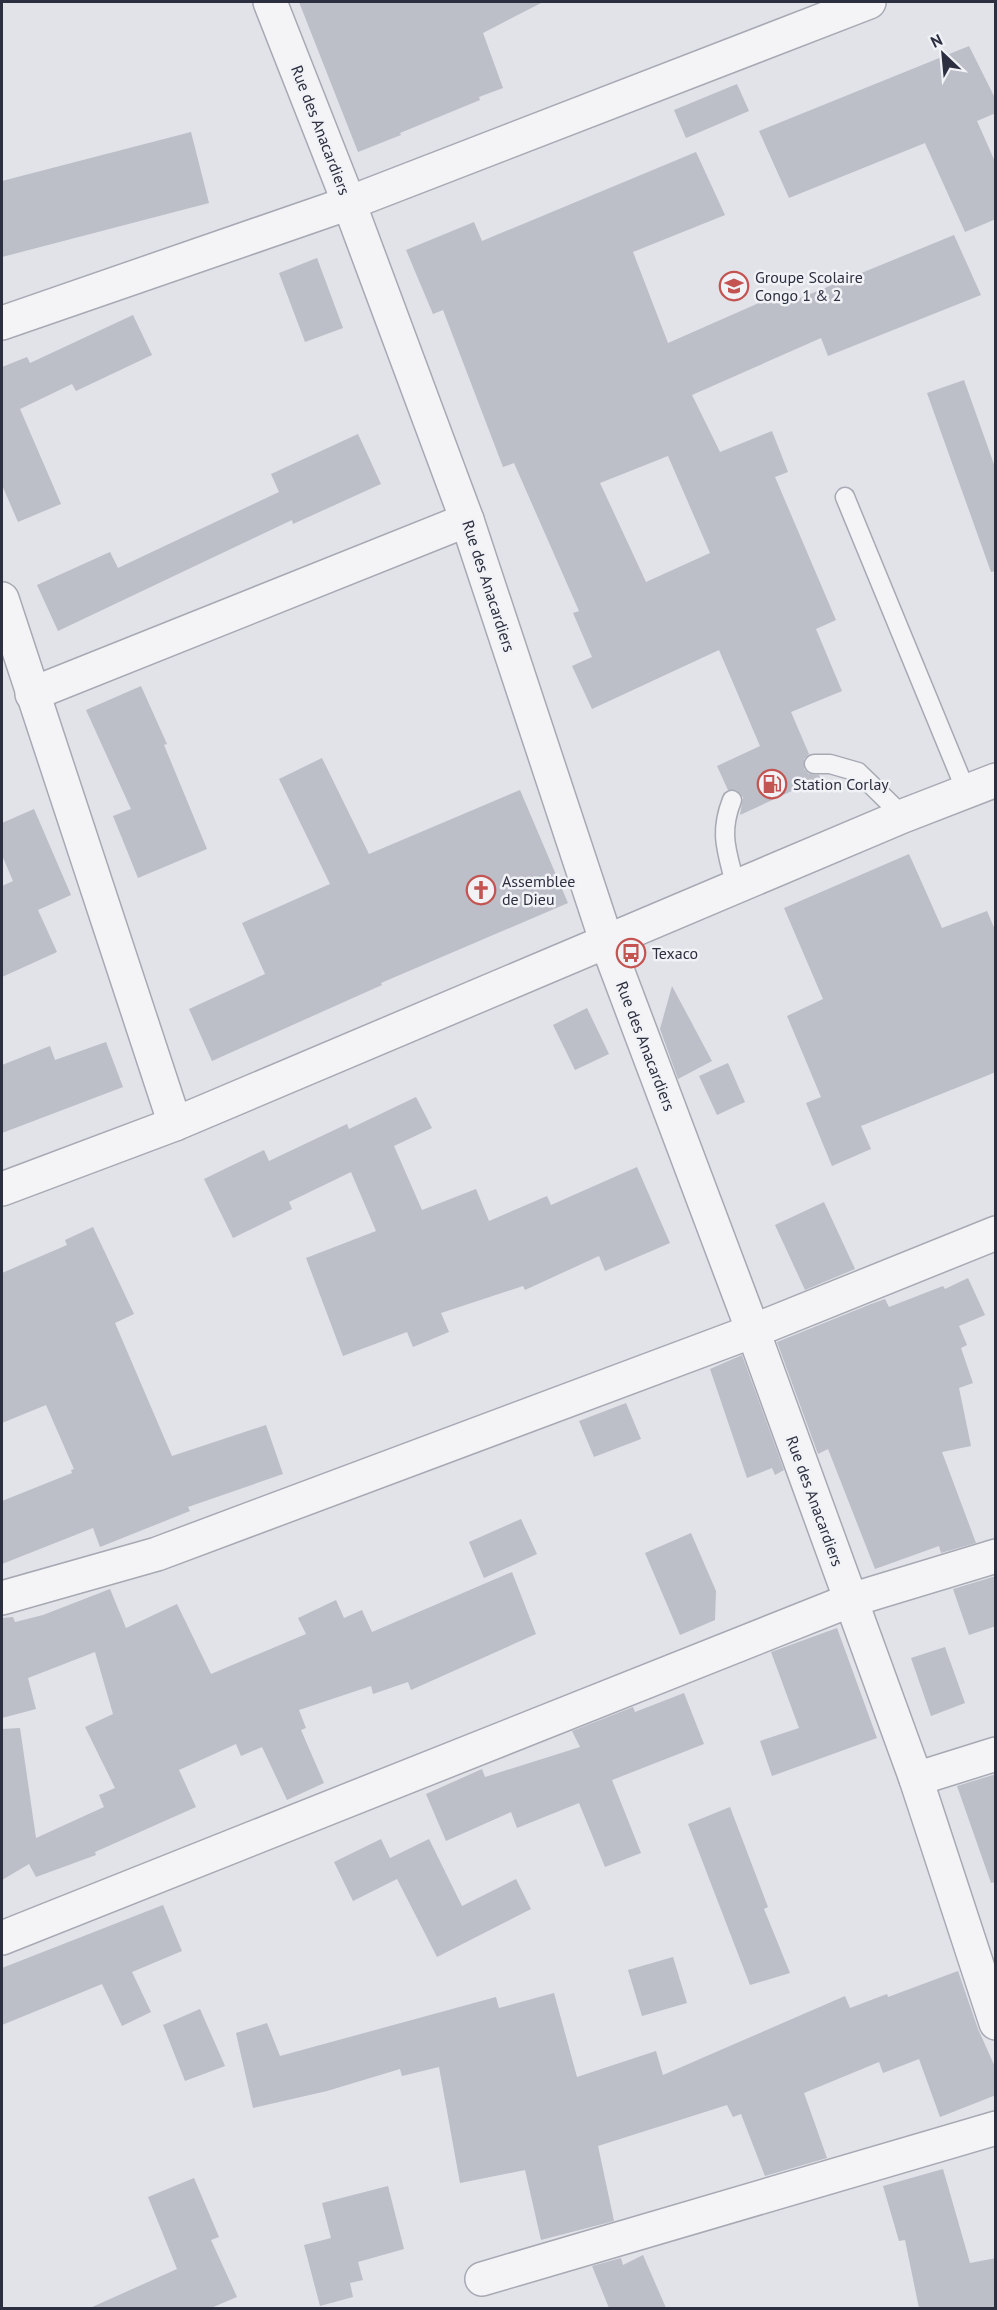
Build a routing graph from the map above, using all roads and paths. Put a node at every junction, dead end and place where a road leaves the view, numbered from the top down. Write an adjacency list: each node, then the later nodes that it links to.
1 (270, 2): 3 (street, Rue des Anacardiers)
2 (869, 2): 3 (street)
3 (350, 203): 4 (street); 6 (street, Rue des Anacardiers)
4 (2, 323)
5 (845, 497): 10 (lane)
6 (467, 520): 8 (street); 14 (street, Rue des Anacardiers)
7 (2, 599): 8 (street)
8 (32, 694): 15 (street)
9 (814, 764): 12 (lane)
10 (981, 786): 12 (street)
11 (732, 800): 13 (lane)
12 (903, 816): 13 (street)
13 (736, 888): 14 (street)
14 (607, 943): 15 (street); 18 (street, Rue des Anacardiers)
15 (176, 1124): 16 (street)
16 (2, 1189)
17 (996, 1233): 18 (street)
18 (753, 1331): 20 (street); 21 (street, Rue des Anacardiers)
19 (996, 1557): 21 (street)
20 (2, 1598)
21 (851, 1600): 23 (street, Rue des Anacardiers); 24 (street)
22 (996, 1754): 23 (street)
23 (916, 1779): 25 (street, Rue des Anacardiers)
24 (2, 1938)
25 (996, 2023)
26 (996, 2128): 27 (street)
27 (482, 2279)

